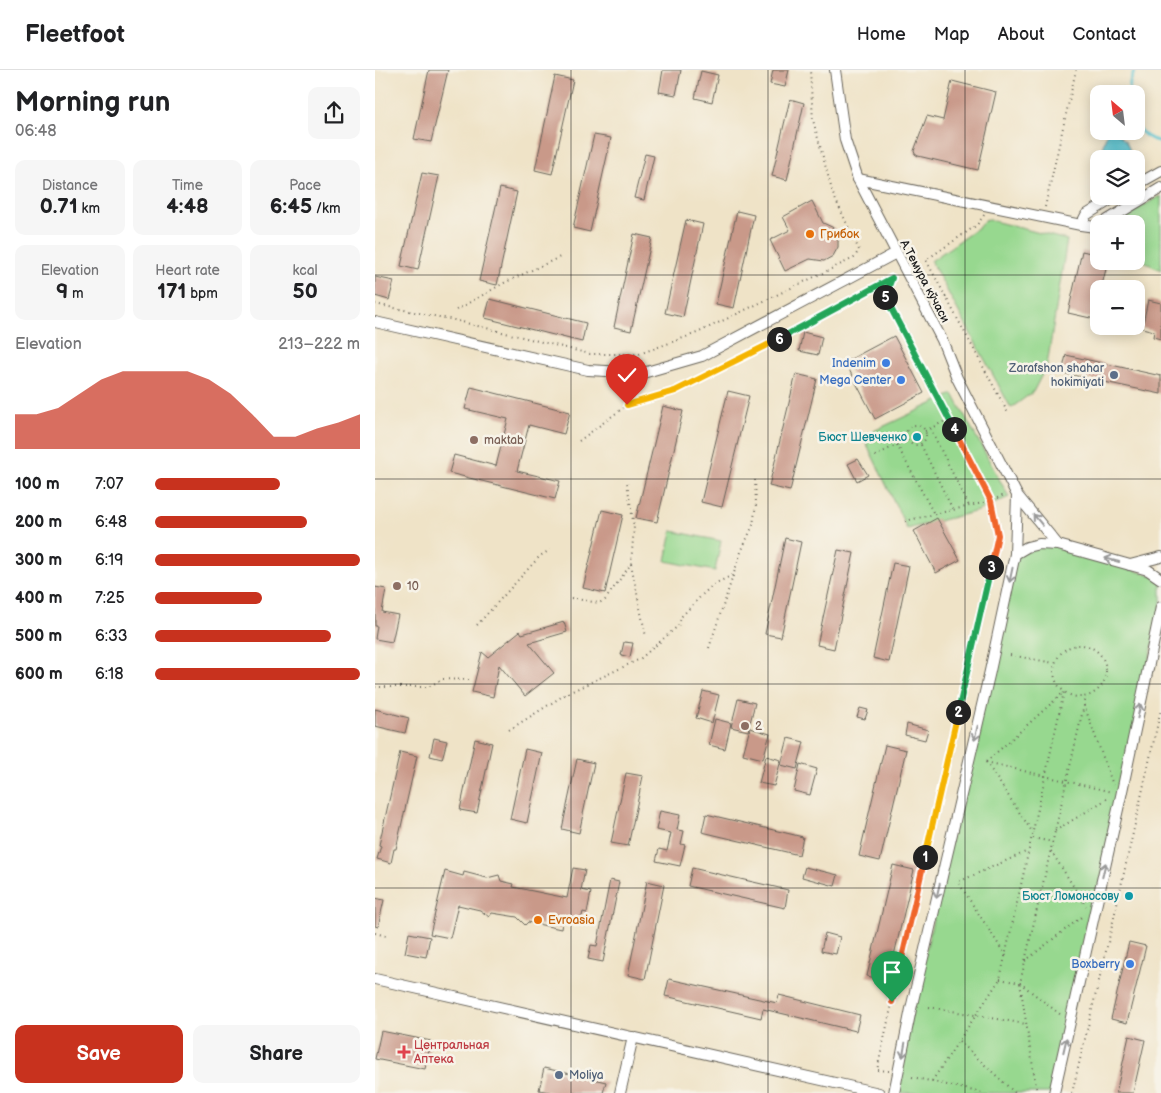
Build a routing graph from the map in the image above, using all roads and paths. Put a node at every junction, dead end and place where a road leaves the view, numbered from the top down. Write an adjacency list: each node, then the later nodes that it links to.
1 (810, 70): 16 (path)
2 (835, 70): 5 (street, А.Темура кўчаси)
3 (1076, 70): 11 (path)
4 (1161, 171): 6 (street)
5 (858, 179): 9 (street); 14 (street, А.Темура кўчаси)
6 (1145, 180)
7 (1161, 188): 10 (street)
8 (1102, 205): 12 (street)
9 (991, 206): 11 (street); 19 (path)
10 (1115, 215)
11 (1043, 217): 12 (street)
12 (1081, 225): 13 (street)
13 (1090, 226)
14 (896, 253): 18 (street); 31 (street, А.Темура кўчаси)
15 (560, 257): 17 (path)
16 (375, 304)
17 (456, 310)
18 (375, 322)
19 (1009, 416)
20 (949, 419): 21 (path); 24 (path); 32 (path)
21 (930, 428): 22 (path); 33 (path)
22 (925, 431): 23 (path); 26 (path)
23 (907, 440): 25 (path); 26 (path)
24 (579, 441)
25 (897, 444): 27 (path); 35 (path)
26 (921, 445): 34 (path)
27 (875, 456)
28 (755, 479): 43 (path)
29 (627, 484): 41 (path)
30 (1004, 495): 32 (path)
31 (1017, 495): 37 (street, А.Темура кўчаси, one-way to 31); 39 (street)
32 (991, 501): 33 (path); 82 (path)
33 (969, 506): 34 (path)
34 (953, 510): 35 (path)
35 (934, 514): 36 (path)
36 (905, 521)
37 (1059, 545): 39 (street); 42 (street, one-way to 37)
38 (550, 550): 47 (path)
39 (1015, 554): 87 (street, one-way to 87)
40 (1161, 557): 42 (street)
41 (631, 564): 45 (path); 48 (path)
42 (1131, 565): 44 (street)
43 (733, 574): 49 (path); 58 (path)
44 (1161, 579)
45 (571, 598)
46 (1161, 607): 91 (street, one-way to 46)
47 (477, 625)
48 (646, 637)
49 (709, 648)
50 (1010, 655): 51 (path)
51 (1054, 664): 54 (path); 55 (path)
52 (469, 680): 53 (path)
53 (375, 687)
54 (1064, 692): 55 (path); 59 (path); 60 (path)
55 (1086, 696): 56 (path)
56 (1084, 704): 61 (path); 62 (path)
57 (1161, 709): 92 (path)
58 (509, 730)
59 (986, 762): 60 (path); 64 (path)
60 (1045, 776): 61 (path); 64 (path)
61 (1066, 782): 62 (path); 63 (path)
62 (1116, 793): 63 (path)
63 (1055, 831): 66 (path)
64 (1033, 833): 65 (path)
65 (1032, 838): 66 (path); 67 (path)
66 (1053, 842): 68 (path)
67 (1029, 851): 71 (path); 71 (path)
68 (1050, 851): 72 (path); 72 (path)
69 (375, 932): 70 (path)
70 (387, 936)
71 (1006, 956): 74 (path)
72 (1025, 961): 75 (path)
73 (375, 978): 80 (street)
74 (1001, 979): 75 (path); 77 (path)
75 (1020, 983): 78 (path); 79 (path)
76 (929, 1007): 77 (path)
77 (976, 1016): 79 (path); 81 (path)
78 (1065, 1018)
79 (1026, 1024): 90 (path)
80 (633, 1037): 85 (street); 86 (street)
81 (959, 1041): 84 (path); 89 (path)
82 (891, 1072)
83 (913, 1077): 84 (path)
84 (932, 1081): 88 (path)
85 (620, 1093)
86 (879, 1093)
87 (895, 1093)
88 (983, 1093)
89 (1015, 1093)
90 (1037, 1093)
91 (1054, 1093)
92 (1072, 1093)

